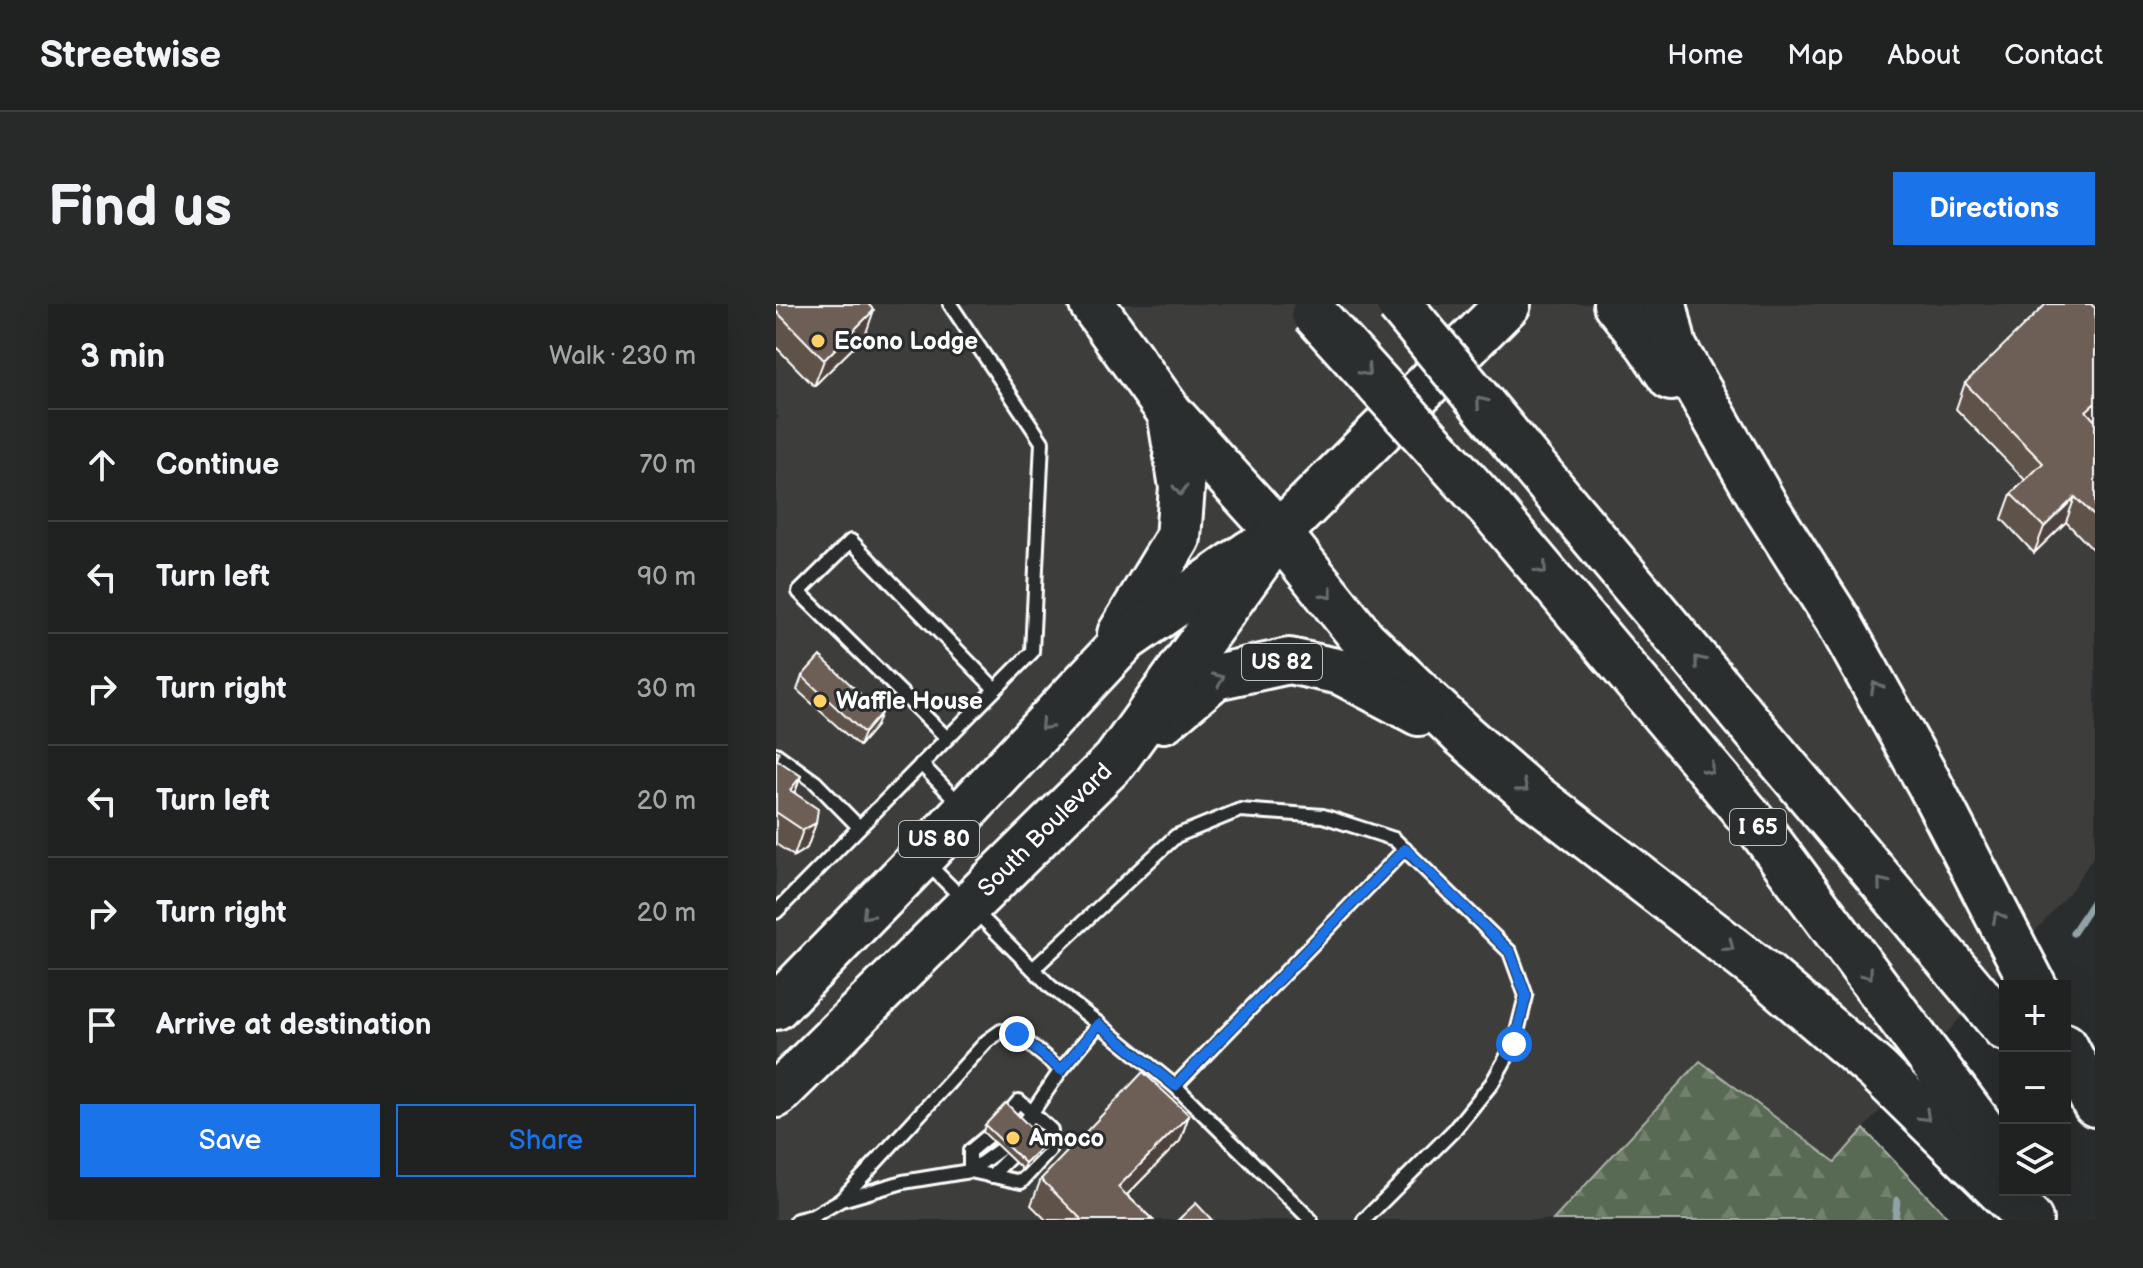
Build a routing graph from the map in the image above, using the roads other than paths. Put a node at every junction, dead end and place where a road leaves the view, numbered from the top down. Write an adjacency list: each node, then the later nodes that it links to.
1 (950, 304): 12 (lane)
2 (1092, 304): 8 (highway)
3 (1399, 304): 29 (highway, I 65, one-way to 3, bridge)
4 (1508, 304): 10 (highway, South Boulevard / US 80)
5 (1616, 304): 9 (highway)
6 (1664, 304): 9 (highway)
7 (1310, 308): 42 (highway, I 65, one-way to 42, bridge)
8 (1170, 413): 10 (highway); 11 (highway, US 80, one-way to 11)
9 (1767, 509): 27 (highway, one-way to 9)
10 (1279, 533): 11 (highway, South Boulevard); 13 (highway, one-way to 13); 16 (highway, South Boulevard / US 80)
11 (1099, 668): 20 (highway, South Boulevard / US 80, one-way to 20)
12 (995, 689): 14 (lane); 14 (lane)
13 (1464, 736): 16 (highway, US 82, one-way to 13); 50 (highway, one-way to 50)
14 (947, 738): 17 (lane)
15 (776, 754): 18 (lane)
16 (1115, 761): 25 (highway, South Boulevard / US 80)
17 (921, 764): 20 (lane); 21 (lane)
18 (828, 795): 19 (lane); 21 (lane)
19 (818, 806)
20 (966, 810): 23 (highway, South Boulevard / US 80)
21 (859, 827): 24 (lane)
22 (1405, 849): 26 (lane); 33 (lane); 49 (lane)
23 (922, 857): 25 (lane); 28 (highway, South Boulevard / US 80, one-way to 28)
24 (779, 903)
25 (969, 906): 26 (lane); 34 (highway, South Boulevard / US 80)
26 (1033, 969): 30 (lane)
27 (2031, 980)
28 (776, 1007)
29 (1999, 1021)
30 (1099, 1024): 32 (lane); 33 (lane)
31 (2068, 1052): 35 (highway)
32 (1061, 1070): 37 (lane); 46 (lane)
33 (1175, 1086): 48 (lane)
34 (776, 1095)
35 (2095, 1104)
36 (2071, 1105): 40 (highway)
37 (1032, 1112): 38 (lane); 39 (lane); 39 (lane)
38 (1008, 1114)
39 (1043, 1122): 44 (lane)
40 (2095, 1133)
41 (988, 1136): 43 (lane)
42 (1999, 1151)
43 (970, 1171): 44 (lane); 44 (lane); 46 (lane)
44 (991, 1176)
45 (2032, 1196): 51 (highway)
46 (841, 1200): 47 (lane)
47 (797, 1220)
48 (1311, 1220)
49 (1364, 1220)
50 (2030, 1220)
51 (2050, 1220)

